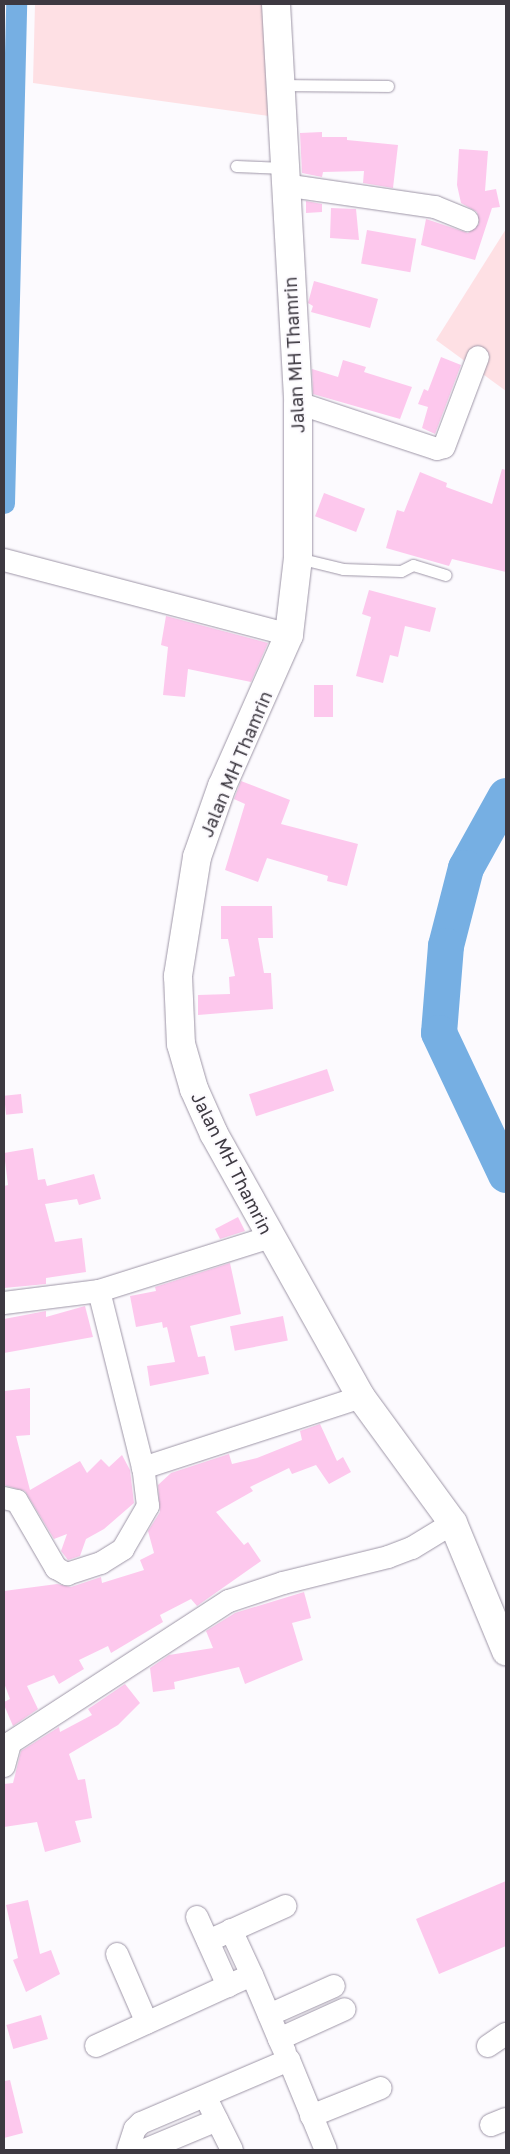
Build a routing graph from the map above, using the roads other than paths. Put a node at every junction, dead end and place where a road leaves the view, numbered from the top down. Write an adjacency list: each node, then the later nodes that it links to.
1 (276, 4): 2 (street, Jalan MH Thamrin)
2 (281, 84): 3 (lane); 5 (street, Jalan MH Thamrin)
3 (388, 86)
4 (236, 166): 5 (lane)
5 (284, 176): 6 (street); 8 (street, Jalan MH Thamrin)
6 (468, 220)
7 (478, 357): 8 (street)
8 (298, 403): 9 (street, Jalan MH Thamrin)
9 (298, 558): 11 (lane); 12 (street, Jalan MH Thamrin)
10 (6, 560): 12 (street)
11 (446, 575)
12 (289, 635): 13 (street, Jalan MH Thamrin)
13 (270, 1237): 14 (street); 16 (street, Jalan MH Thamrin)
14 (99, 1291): 15 (street); 17 (street)
15 (4, 1303)
16 (360, 1397): 17 (street); 19 (street, Jalan MH Thamrin)
17 (143, 1468): 18 (street)
18 (4, 1498)
19 (453, 1523): 20 (street, Jalan MH Thamrin); 21 (street)
20 (506, 1651)
21 (4, 1766)
22 (286, 1906): 24 (street)
23 (197, 1916): 25 (street)
24 (232, 1930): 25 (street); 27 (street)
25 (208, 1941): 28 (street)
26 (116, 1954): 32 (street)
27 (252, 1975): 28 (street); 31 (street)
28 (228, 1986): 32 (street)
29 (334, 1986): 31 (street)
30 (345, 2009): 34 (street)
31 (269, 2015): 34 (street)
32 (147, 2022): 35 (street)
33 (506, 2034): 36 (street)
34 (279, 2038): 37 (street)
35 (96, 2046)
36 (488, 2046)
37 (289, 2060): 39 (street); 40 (street)
38 (381, 2088): 40 (street)
39 (205, 2096): 41 (street); 42 (street)
40 (311, 2116): 45 (street)
41 (217, 2120): 43 (street); 44 (street)
42 (128, 2150)
43 (145, 2150)
44 (232, 2150)
45 (326, 2150)

